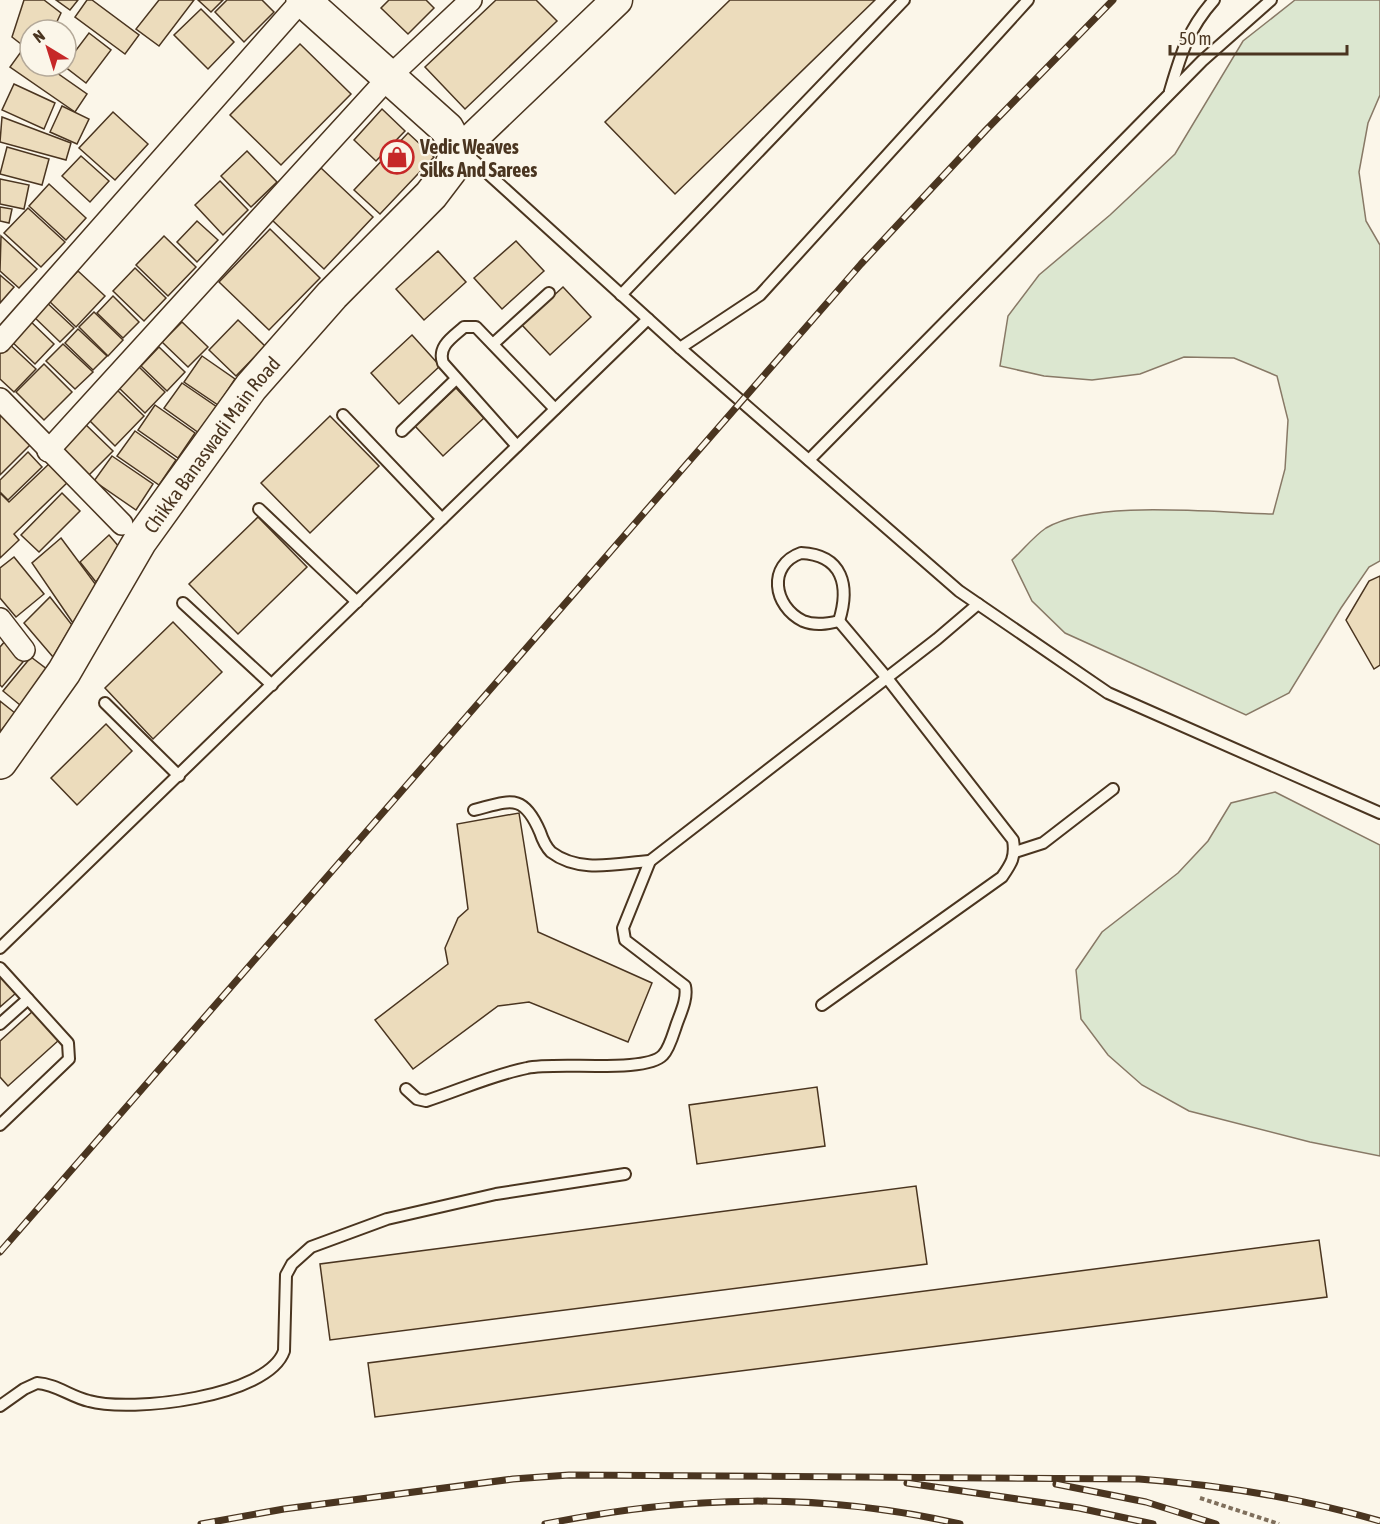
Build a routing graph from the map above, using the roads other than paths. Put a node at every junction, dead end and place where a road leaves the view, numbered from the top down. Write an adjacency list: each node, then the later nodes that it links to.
1 (302, 0): 8 (main road); 14 (street)
2 (471, 0): 8 (street)
3 (617, 0): 10 (main road)
4 (904, 0): 12 (lane)
5 (1028, 0): 16 (lane)
6 (1214, 0): 9 (lane)
7 (1271, 0): 9 (lane)
8 (388, 78): 10 (main road); 23 (street)
9 (1169, 94): 24 (lane)
10 (459, 152): 12 (lane); 37 (main road, Chikka Banaswadi Main Road)
11 (549, 293): 15 (lane)
12 (621, 295): 13 (lane)
13 (648, 319): 16 (lane); 19 (lane)
14 (0, 342)
15 (493, 344): 17 (lane); 19 (lane)
16 (680, 348): 24 (lane)
17 (456, 379): 21 (lane); 22 (lane)
18 (0, 399): 23 (street)
19 (555, 409): 22 (lane)
20 (343, 415): 26 (lane)
21 (402, 431)
22 (517, 446): 26 (lane)
23 (48, 451): 27 (street)
24 (809, 460): 30 (lane)
25 (259, 509): 28 (lane)
26 (442, 519): 28 (lane)
27 (122, 524)
28 (357, 602): 35 (lane)
29 (183, 603): 35 (lane)
30 (978, 604): 34 (lane); 41 (lane)
31 (0, 619): 33 (street)
32 (839, 621): 32 (lane); 34 (lane)
33 (24, 650)
34 (887, 678): 42 (lane); 43 (lane)
35 (272, 685): 38 (lane)
36 (105, 703): 38 (lane)
37 (0, 762)
38 (179, 776): 44 (lane)
39 (1113, 789): 42 (lane)
40 (474, 810): 43 (lane)
41 (1380, 813)
42 (1015, 852): 47 (lane)
43 (650, 861): 49 (lane)
44 (0, 948)
45 (0, 969): 46 (lane)
46 (28, 999): 48 (lane); 50 (lane)
47 (822, 1005)
48 (0, 1024)
49 (406, 1089)
50 (0, 1125)
51 (625, 1174): 52 (lane)
52 (0, 1406)

